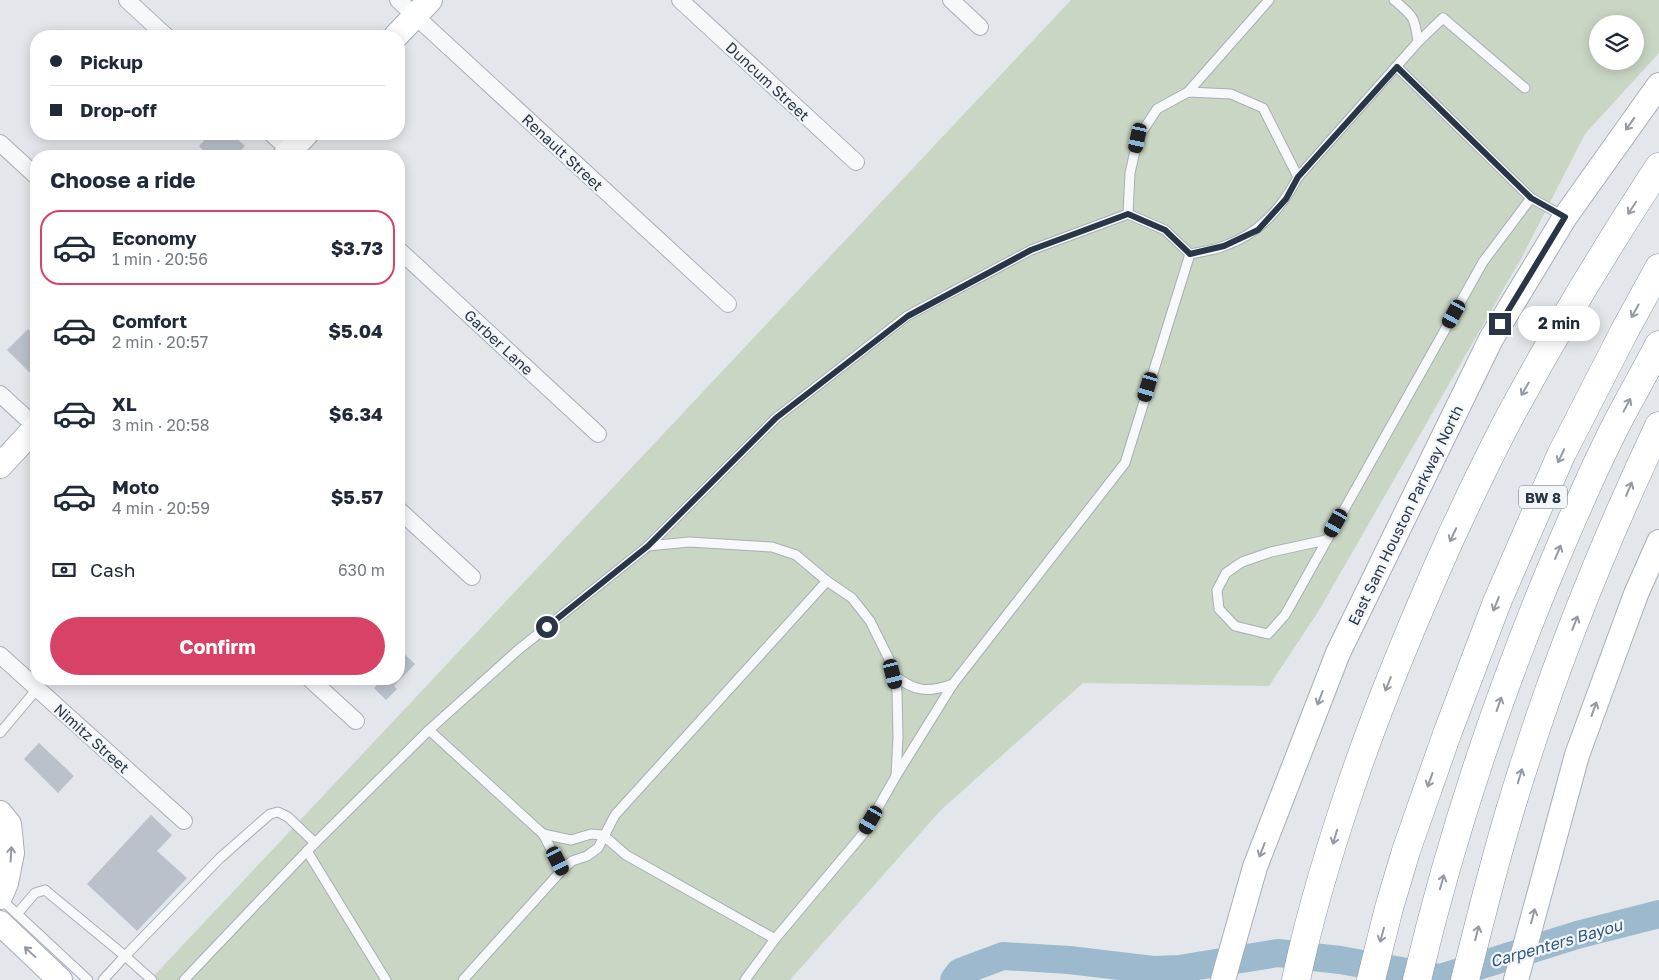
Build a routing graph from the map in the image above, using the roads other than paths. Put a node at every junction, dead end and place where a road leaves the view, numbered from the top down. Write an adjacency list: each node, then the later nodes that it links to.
1 (127, 0): 8 (street)
2 (680, 0): 18 (street, Duncum Street)
3 (951, 0): 7 (street)
4 (1269, 0): 14 (lane)
5 (1394, 0): 10 (lane)
6 (414, 5): 9 (main road); 28 (street, Renault Street)
7 (980, 27)
8 (160, 30)
9 (399, 30)
10 (1418, 42): 11 (lane); 13 (lane)
11 (1397, 67): 21 (lane); 22 (lane)
12 (1659, 85): 24 (main road, East Sam Houston Parkway North, one-way to 24)
13 (1525, 88)
14 (1188, 92): 21 (lane); 23 (lane)
15 (281, 140): 17 (street)
16 (0, 143): 20 (street)
17 (295, 149)
18 (856, 162)
19 (1659, 167): 73 (highway, one-way to 73)
20 (30, 170)
21 (1298, 177): 25 (lane)
22 (1531, 198): 24 (lane); 37 (lane)
23 (1128, 214): 25 (lane); 39 (lane)
24 (1565, 217): 72 (main road, East Sam Houston Parkway North, one-way to 72)
25 (1190, 254): 45 (lane)
26 (405, 256): 34 (street, Garber Lane)
27 (1659, 268): 74 (highway, BW 8, one-way to 74)
28 (728, 304)
29 (1659, 345): 75 (highway, BW 8, one-way to 29)
30 (0, 394): 31 (street)
31 (30, 422)
32 (1659, 426): 76 (highway, one-way to 32)
33 (30, 434): 35 (main road)
34 (598, 434)
35 (0, 466)
36 (405, 516): 40 (street)
37 (1326, 540): 37 (lane)
38 (1659, 542): 77 (main road, one-way to 38)
39 (648, 546): 41 (lane); 50 (lane)
40 (472, 577)
41 (827, 581): 43 (lane); 56 (lane)
42 (0, 655): 44 (street, Nimitz Street)
43 (893, 674): 45 (lane); 52 (lane)
44 (30, 683)
45 (953, 684): 52 (lane)
46 (33, 685): 48 (street, Nimitz Street)
47 (316, 685): 49 (street)
48 (37, 689): 51 (lane); 54 (street, Nimitz Street)
49 (356, 722)
50 (429, 730): 55 (lane); 57 (lane)
51 (0, 733)
52 (896, 776): 62 (lane)
53 (0, 813): 60 (main road, one-way to 53)
54 (184, 822)
55 (543, 834): 56 (lane); 59 (lane)
56 (604, 835): 59 (lane); 62 (lane)
57 (315, 843): 58 (lane); 63 (lane)
58 (307, 851): 68 (lane); 69 (lane)
59 (562, 870): 70 (lane)
60 (0, 897): 61 (lane)
61 (8, 919): 63 (lane); 64 (main road, one-way to 61); 65 (lane)
62 (775, 940): 71 (lane)
63 (125, 956): 66 (lane); 67 (lane)
64 (60, 980)
65 (88, 980)
66 (103, 980)
67 (152, 980)
68 (184, 980)
69 (386, 980)
70 (463, 980)
71 (745, 980)
72 (1223, 980)
73 (1296, 980)
74 (1371, 980)
75 (1417, 980)
76 (1465, 980)
77 (1516, 980)

